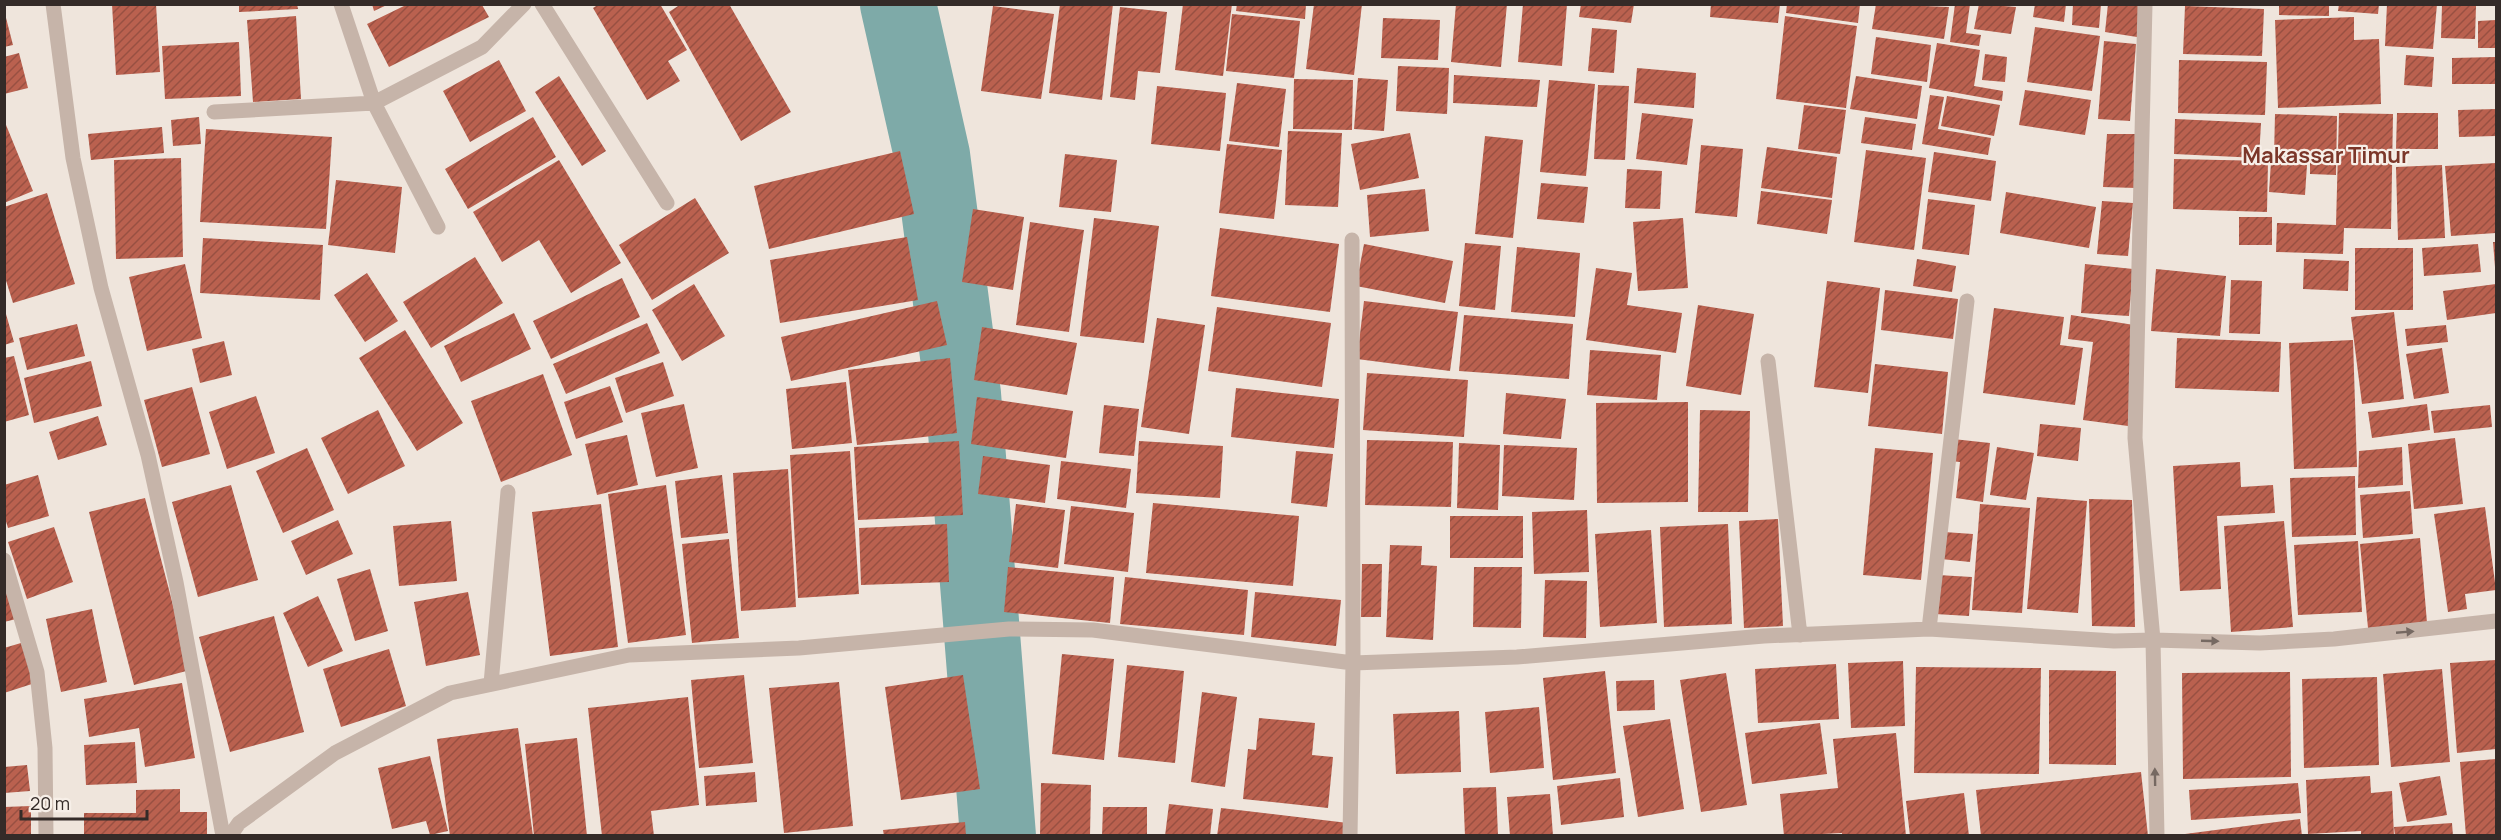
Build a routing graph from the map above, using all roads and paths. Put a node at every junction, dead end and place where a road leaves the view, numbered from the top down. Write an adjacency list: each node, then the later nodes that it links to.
1 (53, 4): 22 (street)
2 (341, 4): 6 (street)
3 (524, 4): 6 (street)
4 (542, 4): 8 (street)
5 (2145, 4): 18 (street)
6 (374, 103): 7 (street); 9 (street)
7 (214, 112)
8 (667, 203)
9 (438, 227)
10 (1352, 240): 19 (street)
11 (1967, 302): 16 (street)
12 (1768, 361): 17 (street)
13 (507, 492): 20 (street)
14 (4, 560): 21 (street)
15 (2496, 621): 18 (street, one-way to 15)
16 (1929, 629): 17 (street); 18 (street)
17 (1800, 635): 19 (street)
18 (2152, 640): 25 (street, one-way to 18)
19 (1353, 663): 20 (street); 24 (street)
20 (491, 684): 23 (street)
21 (46, 836)
22 (223, 836)
23 (230, 836)
24 (1350, 836)
25 (2157, 836)

